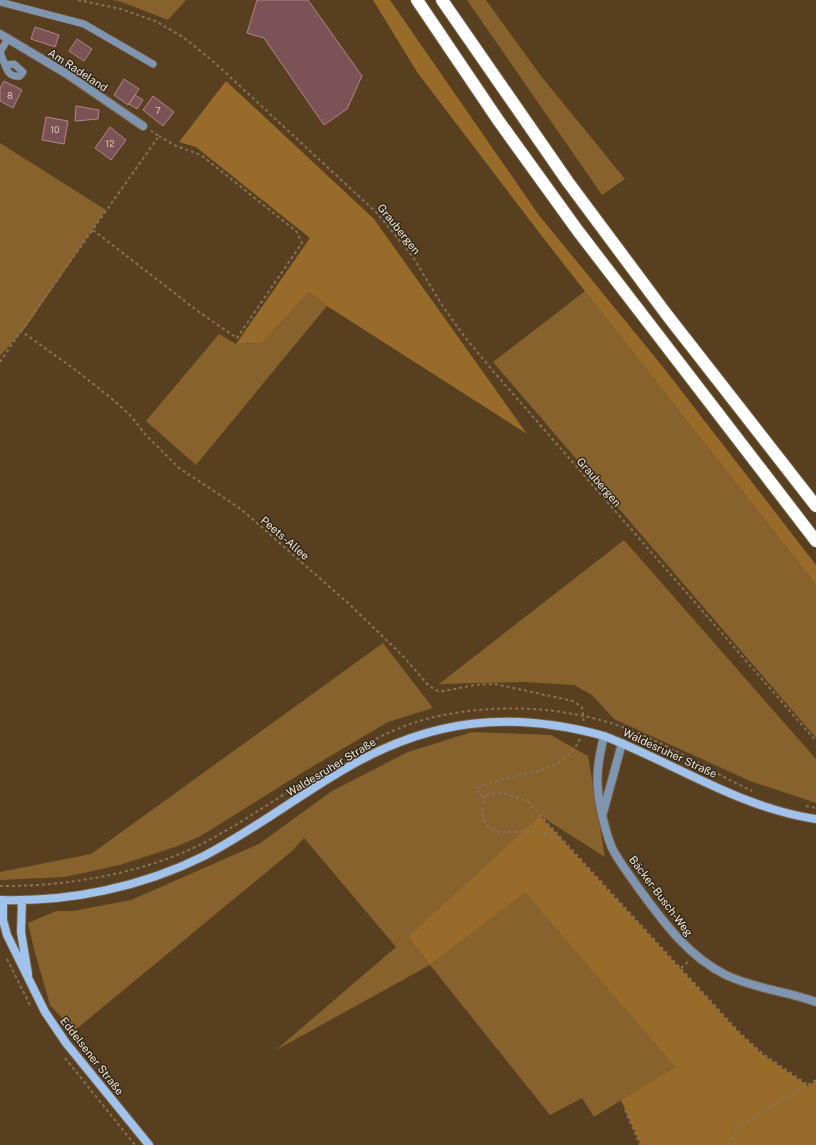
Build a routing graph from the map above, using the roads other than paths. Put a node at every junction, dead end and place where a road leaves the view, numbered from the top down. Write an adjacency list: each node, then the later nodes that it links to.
1 (416, 0): 10 (highway)
2 (442, 0): 9 (highway)
3 (0, 2): 6 (lane)
4 (0, 34): 5 (street, Am Radeland)
5 (8, 39): 7 (lane); 8 (street, Am Radeland)
6 (153, 64)
7 (5, 65)
8 (143, 126)
9 (816, 506)
10 (816, 541)
11 (604, 736): 12 (street, Waldesruher Straße); 13 (street, Bäcker-Busch-Weg); 16 (street, Waldesruher Straße)
12 (622, 742): 13 (street, Bäcker-Busch-Weg); 14 (street, Waldesruher Straße)
13 (603, 814): 18 (street, Bäcker-Busch-Weg)
14 (816, 819)
15 (1, 900): 16 (street, Waldesruher Straße); 17 (street, Eddelsener Straße)
16 (22, 900): 17 (street, Eddelsener Straße)
17 (28, 974): 19 (street, Eddelsener Straße)
18 (816, 1002)
19 (149, 1145)

